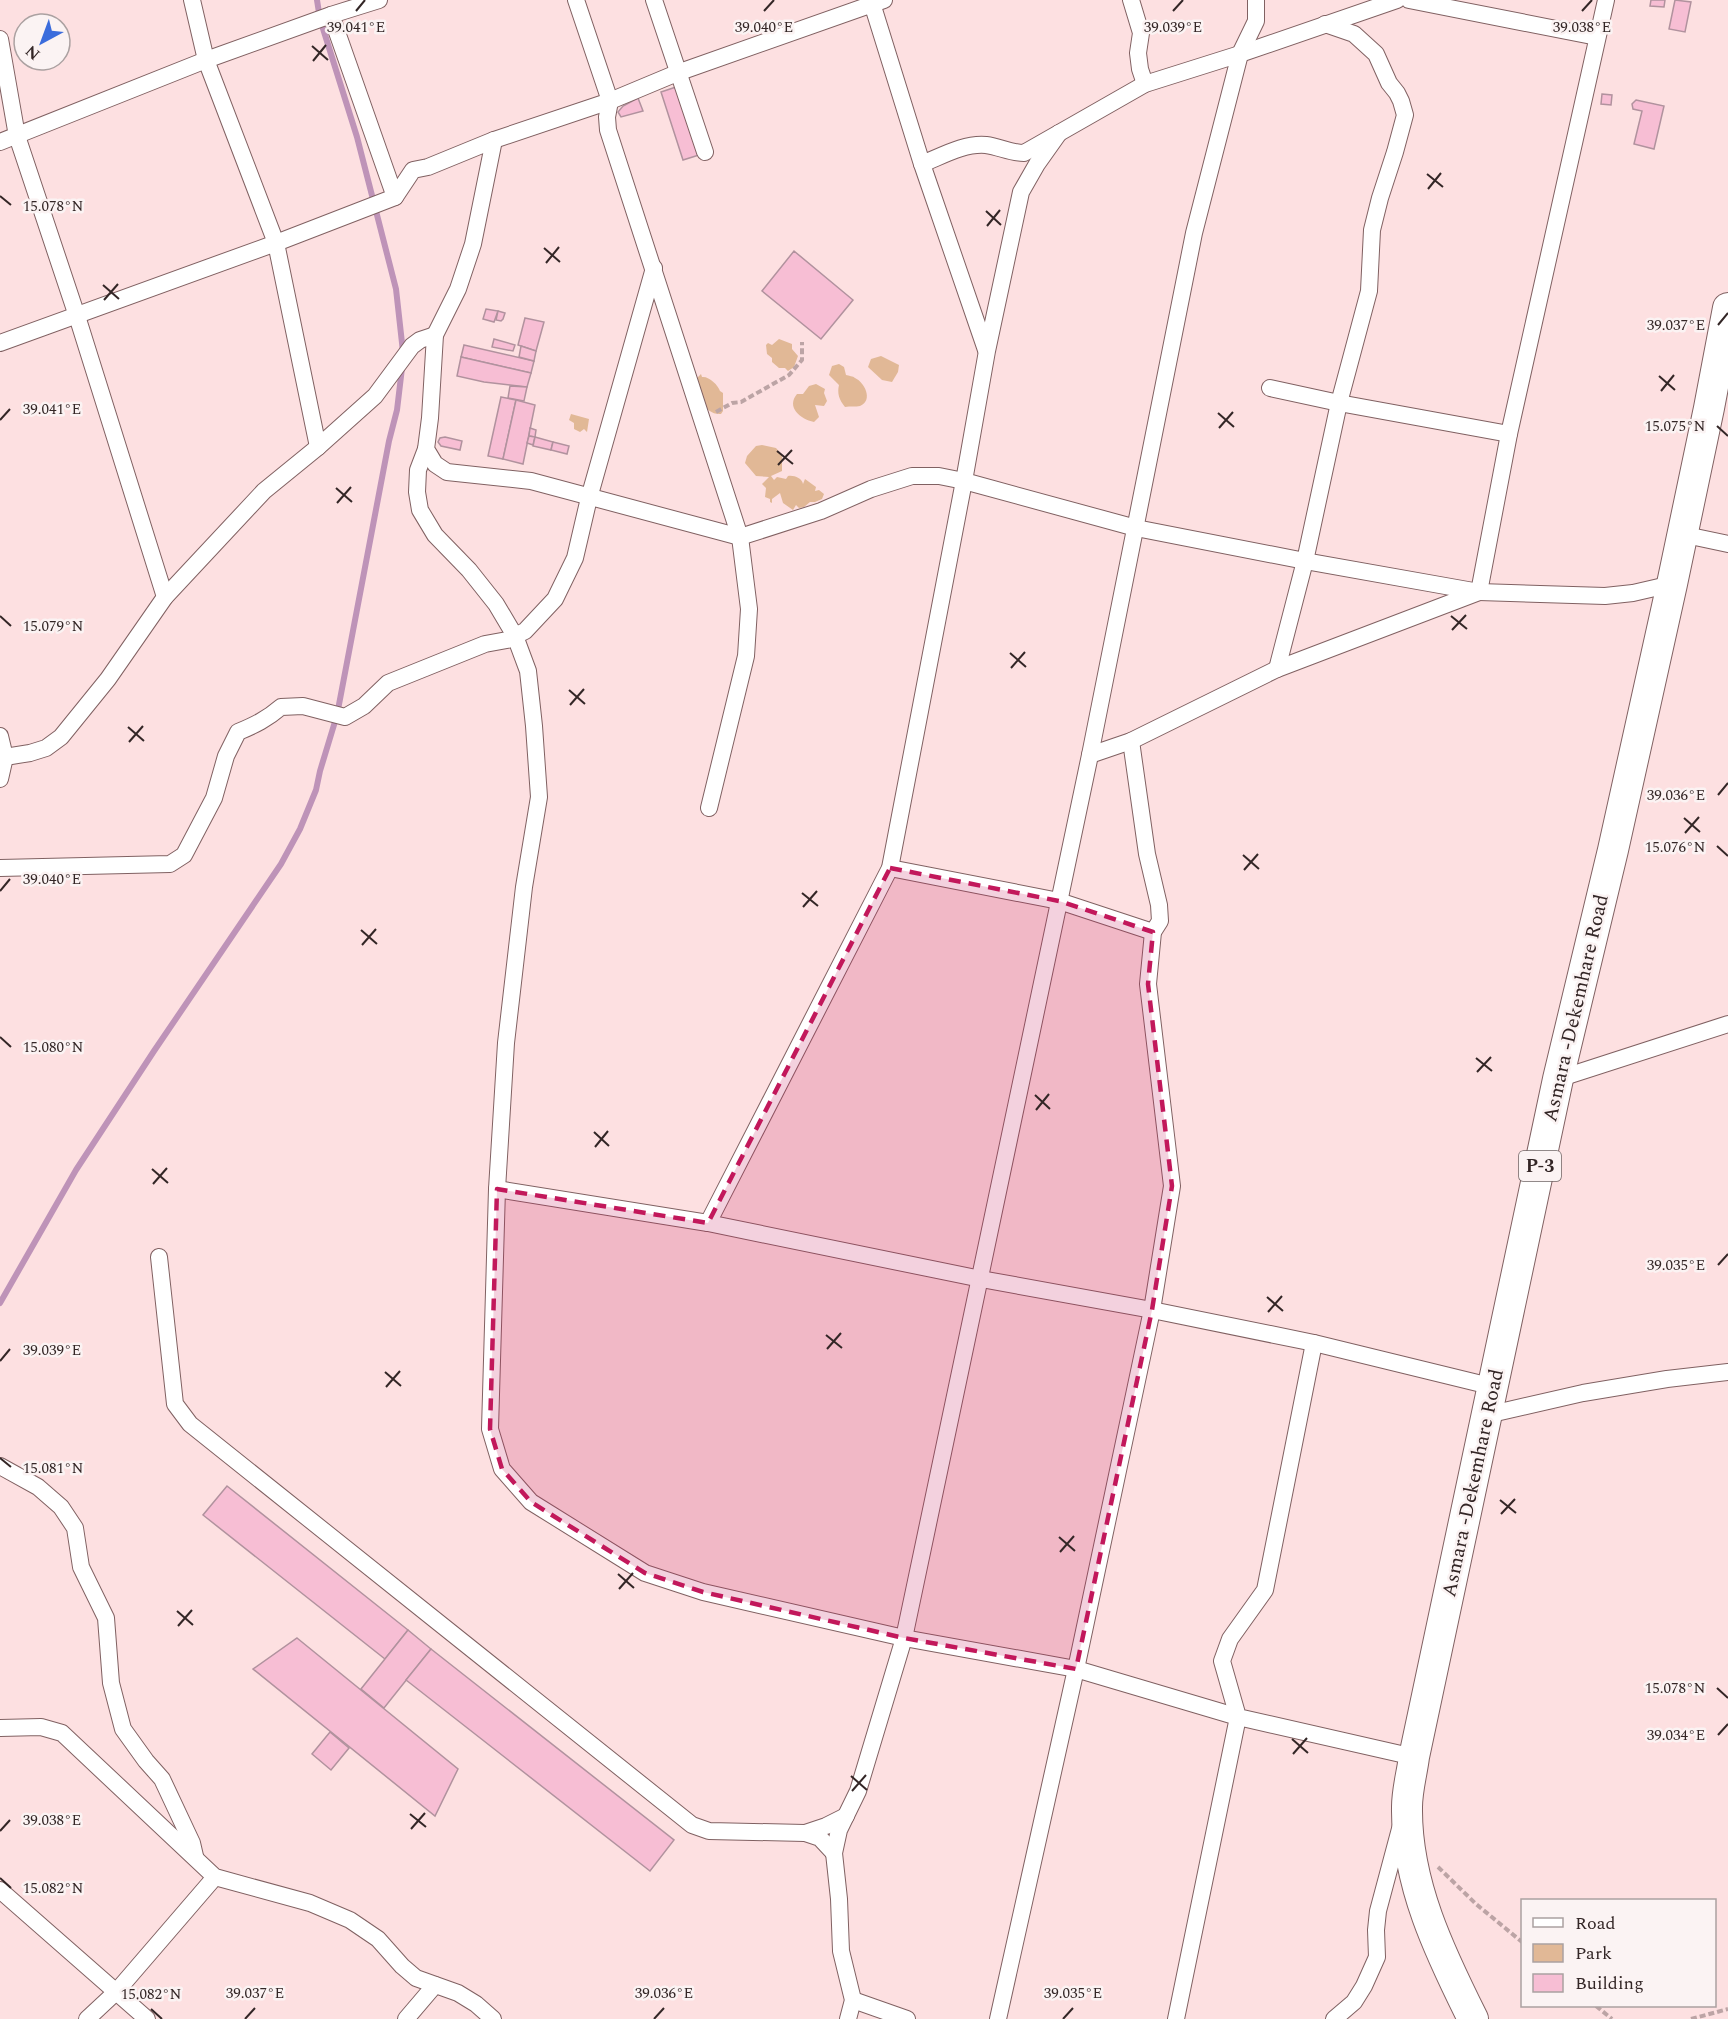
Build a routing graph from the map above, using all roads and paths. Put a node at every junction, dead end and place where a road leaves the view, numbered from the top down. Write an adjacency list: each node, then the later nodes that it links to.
1 (192, 0): 16 (street)
2 (379, 0): 11 (street)
3 (576, 0): 19 (street)
4 (654, 0): 17 (street)
5 (1131, 0): 18 (street)
6 (1256, 0): 15 (street)
7 (1397, 0): 12 (street)
8 (1409, 0): 13 (street)
9 (1606, 0): 13 (street)
10 (876, 2): 17 (street); 25 (street)
11 (331, 15): 16 (street); 26 (street)
12 (1325, 24): 15 (street); 37 (street)
13 (1598, 37): 39 (street)
14 (0, 39): 21 (street)
15 (1240, 54): 18 (street); 44 (street)
16 (206, 60): 21 (street); 27 (street)
17 (677, 73): 19 (street); 24 (street)
18 (1145, 84): 20 (street)
19 (610, 100): 22 (street); 28 (street)
20 (1059, 134): 25 (street); 35 (street)
21 (17, 136): 23 (street); 30 (street)
22 (494, 140): 26 (street); 31 (street)
23 (0, 142)
24 (705, 152)
25 (922, 164): 35 (street)
26 (395, 197): 27 (street)
27 (276, 243): 30 (street); 40 (street)
28 (654, 268): 38 (street); 43 (street)
29 (1728, 308): 34 (highway, Asmara -Dekemhare Road / P-3)
30 (77, 316): 33 (street); 51 (street)
31 (435, 335): 40 (street); 41 (street)
32 (802, 342): 38 (path)
33 (0, 343)
34 (1724, 346): 45 (highway, Asmara -Dekemhare Road / P-3)
35 (987, 351): 42 (street)
36 (1270, 388): 37 (street)
37 (1340, 403): 39 (street); 48 (street)
38 (702, 418): 46 (street)
39 (1509, 434): 50 (street)
40 (318, 447): 51 (street)
41 (426, 449): 43 (street); 52 (street)
42 (964, 481): 44 (street); 46 (street); 61 (street)
43 (589, 498): 46 (street); 52 (street)
44 (1136, 528): 48 (street); 56 (street)
45 (1681, 534): 47 (street); 49 (highway, Asmara -Dekemhare Road / P-3)
46 (740, 537): 59 (street)
47 (1728, 544)
48 (1305, 561): 50 (street); 53 (street)
49 (1672, 584): 50 (street); 65 (highway, Asmara -Dekemhare Road / P-3)
50 (1479, 592): 53 (street)
51 (165, 597): 57 (street)
52 (515, 636): 60 (street); 66 (street)
53 (1277, 669): 55 (street)
54 (0, 736): 57 (street)
55 (1131, 741): 56 (street); 63 (street)
56 (1090, 755): 62 (street)
57 (5, 757): 58 (street)
58 (0, 779)
59 (709, 808)
60 (0, 868)
61 (890, 868): 62 (street); 67 (street)
62 (1059, 901): 63 (street); 69 (street)
63 (1153, 932): 70 (street)
64 (1728, 1024): 65 (street)
65 (1558, 1079): 73 (highway, Asmara -Dekemhare Road / P-3)
66 (497, 1189): 67 (street); 75 (street)
67 (708, 1223): 69 (street)
68 (159, 1257): 82 (street)
69 (981, 1279): 70 (street); 75 (street)
70 (1152, 1310): 71 (street); 76 (street)
71 (1314, 1343): 73 (street); 77 (street)
72 (1728, 1372): 73 (street)
73 (1491, 1401): 79 (highway, Asmara -Dekemhare Road / P-3)
74 (0, 1466): 84 (street)
75 (904, 1638): 76 (street); 81 (street)
76 (1076, 1669): 77 (street); 100 (street)
77 (1238, 1717): 79 (street); 101 (street)
78 (0, 1728): 84 (street)
79 (1414, 1757): 80 (highway, Asmara -Dekemhare Road / P-3)
80 (1407, 1807): 102 (street); 103 (highway, Asmara -Dekemhare Road / P-3)
81 (846, 1816): 82 (street); 83 (street)
82 (806, 1833): 83 (street)
83 (834, 1853): 91 (street)
84 (195, 1857): 86 (street)
85 (1437, 1866): 88 (path)
86 (215, 1876): 89 (street); 90 (street)
87 (0, 1890): 90 (street)
88 (1521, 1941)
89 (435, 1985): 96 (street); 97 (street)
90 (116, 1992): 94 (street); 95 (street)
91 (853, 2000): 98 (street); 99 (street)
92 (1597, 2007): 104 (path)
93 (1728, 2009): 105 (path)
94 (87, 2019)
95 (147, 2019)
96 (406, 2019)
97 (493, 2019)
98 (848, 2019)
99 (907, 2019)
100 (998, 2019)
101 (1176, 2019)
102 (1334, 2019)
103 (1473, 2019)
104 (1612, 2019)
105 (1692, 2019)

